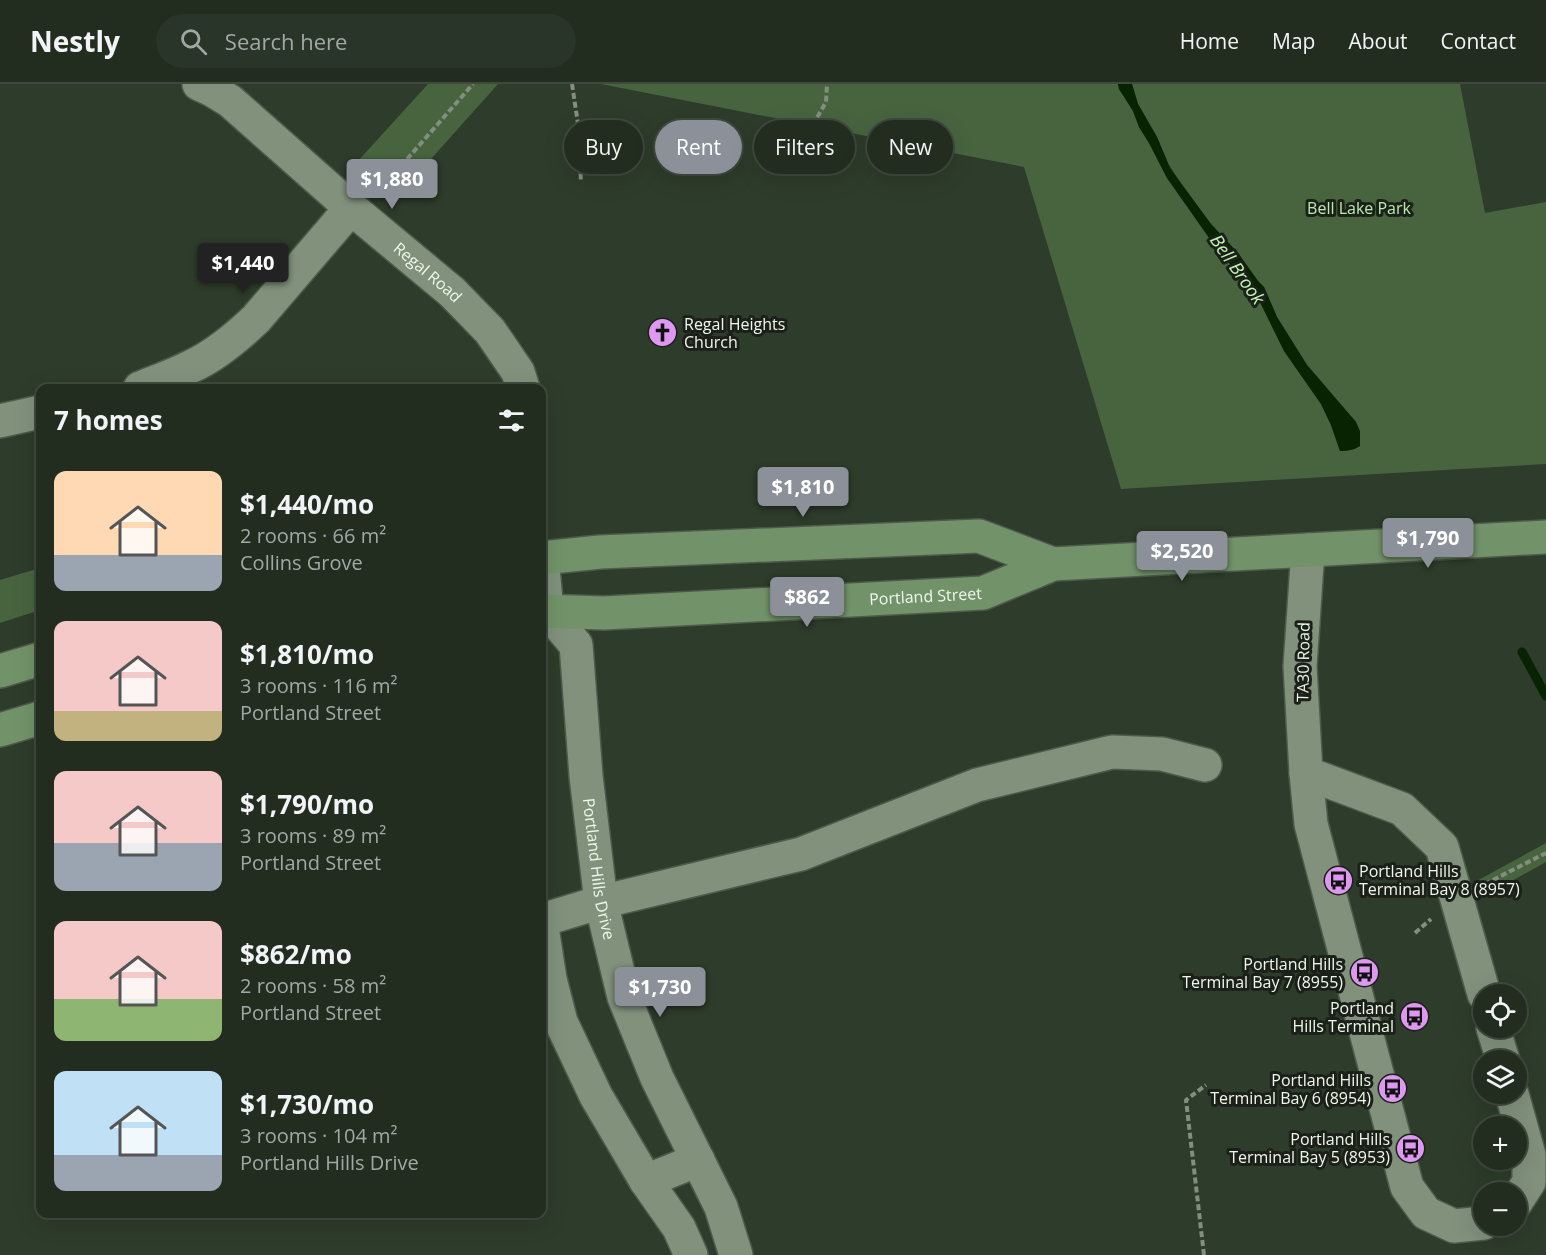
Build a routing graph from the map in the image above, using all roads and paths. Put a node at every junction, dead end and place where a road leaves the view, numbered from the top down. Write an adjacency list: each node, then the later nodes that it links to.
1 (199, 84): 8 (street, Regal Road)
2 (473, 84): 7 (path)
3 (572, 84): 6 (path)
4 (827, 84): 5 (path)
5 (816, 120)
6 (581, 182)
7 (387, 207)
8 (351, 208): 9 (street); 10 (street, Regal Road)
9 (149, 384)
10 (522, 384)
11 (36, 413): 12 (street)
12 (0, 421)
13 (1546, 537): 14 (main road, Portland Street)
14 (1308, 550): 16 (main road, Portland Street); 24 (street, TA30 Road)
15 (546, 557): 16 (main road, Portland Street)
16 (1053, 564): 17 (main road, Portland Street)
17 (546, 614)
18 (546, 617): 27 (street, Portland Hills Drive)
19 (36, 660): 20 (main road)
20 (0, 671)
21 (36, 719): 22 (main road)
22 (0, 730)
23 (1205, 765): 27 (street)
24 (1306, 773): 26 (street); 36 (street, TA30 Road)
25 (1546, 853): 26 (path)
26 (1457, 899): 30 (street)
27 (601, 902): 28 (street); 33 (street, Portland Hills Drive)
28 (546, 919)
29 (546, 953): 34 (street)
30 (1481, 984)
31 (1206, 1085): 39 (path)
32 (1515, 1104): 35 (street)
33 (698, 1160): 34 (street); 38 (street, Portland Hills Drive)
34 (646, 1181): 37 (street)
35 (1527, 1185)
36 (1473, 1225)
37 (691, 1255)
38 (736, 1255)
39 (1204, 1255)

